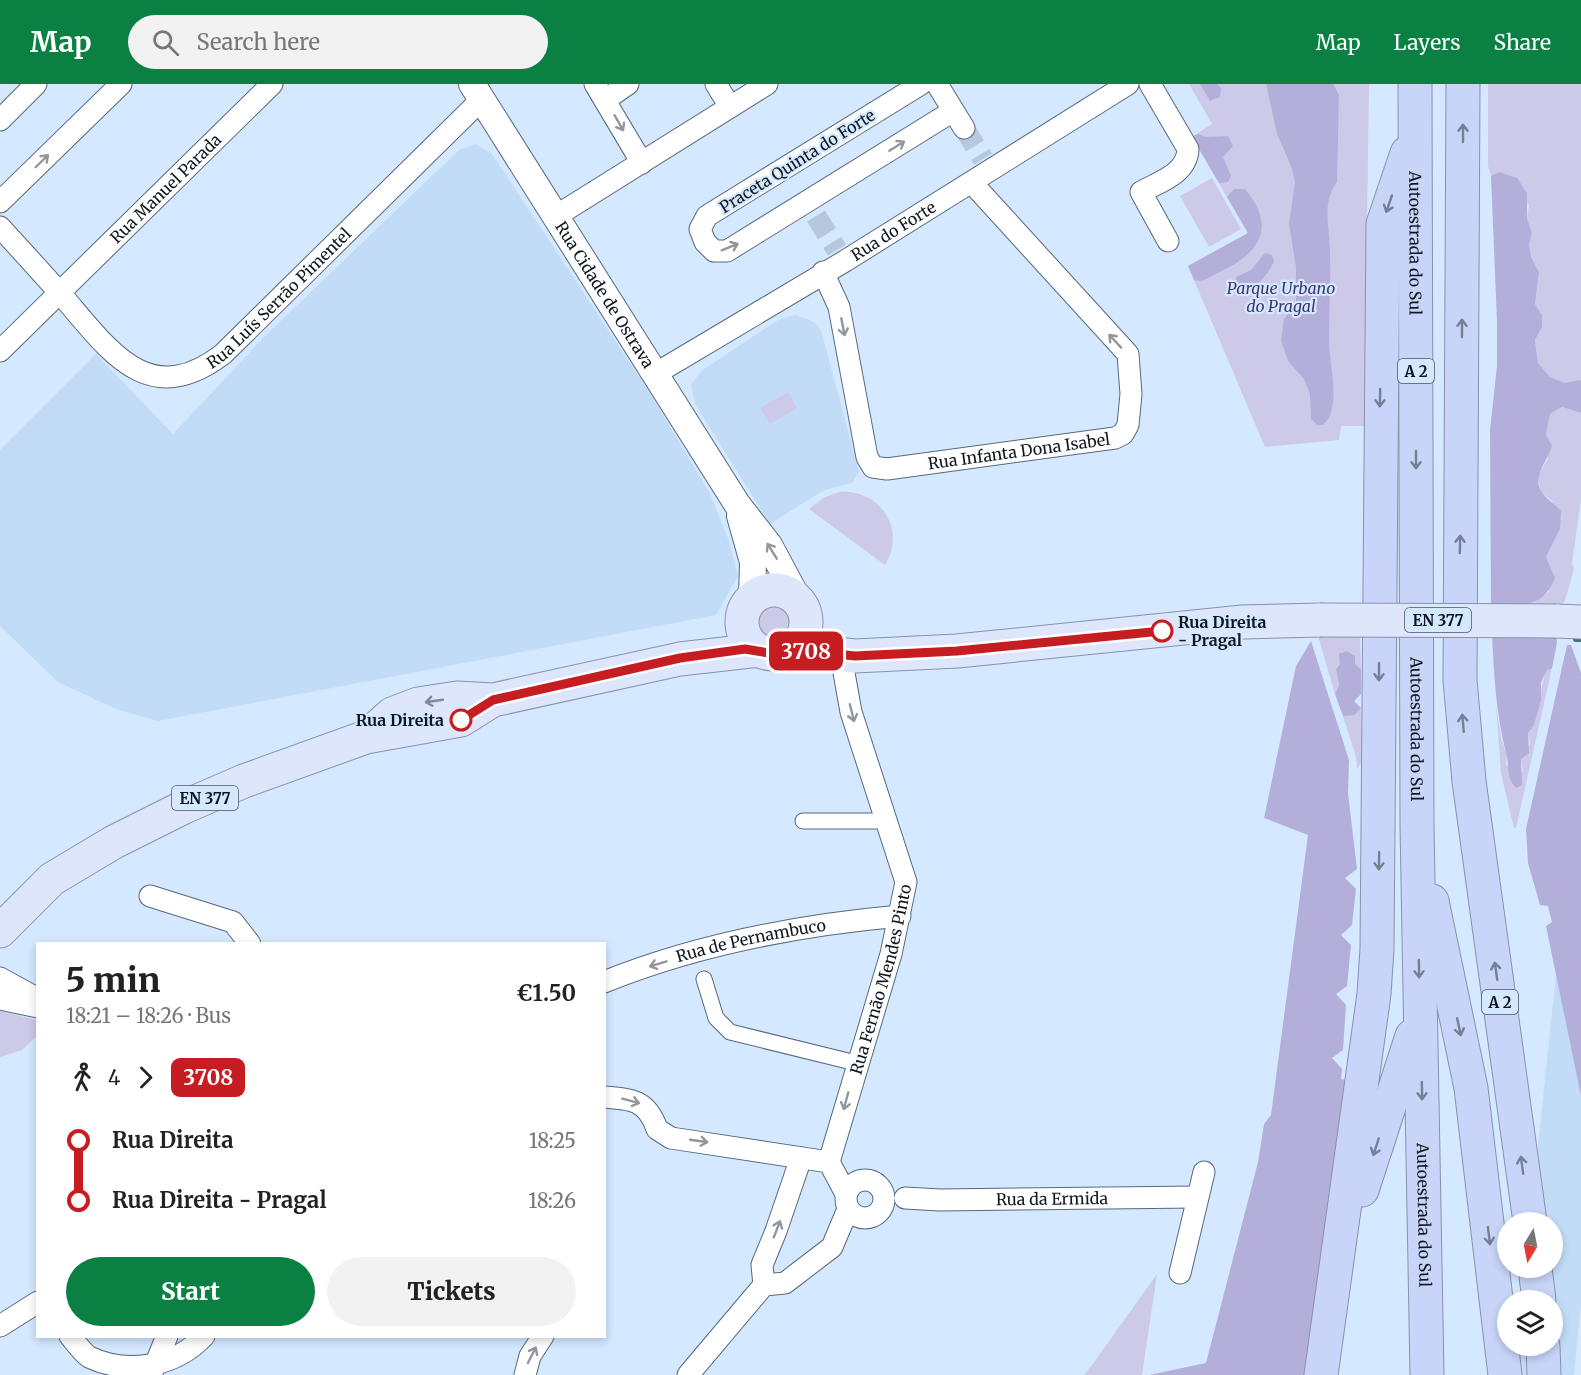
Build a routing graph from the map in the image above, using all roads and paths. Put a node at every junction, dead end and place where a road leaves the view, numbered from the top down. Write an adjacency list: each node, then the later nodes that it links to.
1 (36, 84): 16 (street)
2 (122, 84): 20 (street, one-way to 2)
3 (272, 84): 25 (street, Rua Manuel Parada)
4 (628, 84): 14 (street)
5 (716, 84): 15 (street)
6 (767, 84): 15 (street)
7 (921, 84): 8 (street, Praceta Quinta do Forte, one-way to 8)
8 (937, 84)
9 (1128, 84): 19 (street, Rua do Forte)
10 (1150, 84): 23 (street)
11 (1414, 84): 17 (highway, Autoestrada do Sul / A 2)
12 (1463, 84): 62 (highway, A 2, one-way to 12)
13 (477, 91): 21 (street, Rua Cidade de Ostrava); 25 (street, Rua Luís Serrão Pimentel)
14 (600, 92): 18 (street, one-way to 18)
15 (730, 107): 18 (street)
16 (0, 120)
17 (1415, 129): 38 (highway, Autoestrada do Sul / A 2, one-way to 38); 75 (highway, one-way to 75)
18 (642, 163): 21 (street)
19 (972, 183): 24 (street, Rua do Forte); 24 (street, Rua Infanta Dona Isabel, one-way to 19)
20 (0, 202)
21 (556, 216): 27 (street, Rua Cidade de Ostrava)
22 (0, 227): 25 (street, Rua Luís Serrão Pimentel)
23 (1168, 241)
24 (823, 272): 27 (street, Rua do Forte)
25 (59, 292): 26 (street, Rua Manuel Parada)
26 (0, 351)
27 (655, 374): 28 (street, Rua Cidade de Ostrava)
28 (737, 504): 29 (street, Rua Cidade de Ostrava); 30 (street, Rua Cidade de Ostrava, one-way to 28)
29 (748, 605): 30 (main road, EN 377); 32 (main road); 35 (main road, EN 377)
30 (802, 609): 32 (main road); 33 (main road, EN 377)
31 (1570, 619): 33 (main road, EN 377, bridge)
32 (774, 649): 34 (main road, EN 377); 35 (main road, EN 377)
33 (900, 654): 34 (main road, EN 377)
34 (841, 656): 37 (street, Rua Fernão Mendes Pinto, one-way to 37)
35 (680, 658): 39 (main road, EN 377)
36 (803, 821): 37 (street)
37 (888, 821): 42 (street, Rua Fernão Mendes Pinto)
38 (1417, 826): 51 (highway, Autoestrada do Sul / A 2, one-way to 51); 78 (highway, one-way to 78)
39 (52, 879): 41 (main road, EN 377); 43 (main road, EN 377)
40 (150, 896): 44 (street)
41 (0, 902)
42 (900, 916): 47 (street, Rua de Pernambuco, one-way to 47); 52 (street, Rua Fernão Mendes Pinto)
43 (0, 931)
44 (248, 942)
45 (0, 978): 48 (street)
46 (704, 979): 52 (street)
47 (606, 981)
48 (36, 998)
49 (0, 999): 50 (street)
50 (36, 1007)
51 (1420, 1011): 76 (highway, one-way to 76); 77 (highway, Autoestrada do Sul / A 2, one-way to 77)
52 (856, 1063): 55 (street, Rua Fernão Mendes Pinto, one-way to 55)
53 (606, 1097): 54 (street, one-way to 54)
54 (801, 1158): 55 (street); 64 (street, one-way to 54)
55 (829, 1162): 60 (street)
56 (1204, 1172): 58 (street)
57 (880, 1187): 59 (street); 60 (street); 61 (street)
58 (1197, 1197): 59 (street, Rua da Ermida); 63 (street)
59 (905, 1198): 61 (street)
60 (847, 1201): 61 (street); 64 (street)
61 (881, 1211)
62 (1529, 1212)
63 (1180, 1273)
64 (764, 1285): 74 (street)
65 (36, 1303): 66 (street)
66 (0, 1326)
67 (72, 1338): 72 (street)
68 (166, 1338): 72 (street)
69 (202, 1338): 72 (street)
70 (542, 1338): 73 (street, one-way to 70)
71 (1543, 1356): 79 (highway)
72 (153, 1370)
73 (525, 1375)
74 (688, 1375)
75 (1321, 1375)
76 (1343, 1375)
77 (1427, 1375)
78 (1505, 1375)
79 (1544, 1375)

